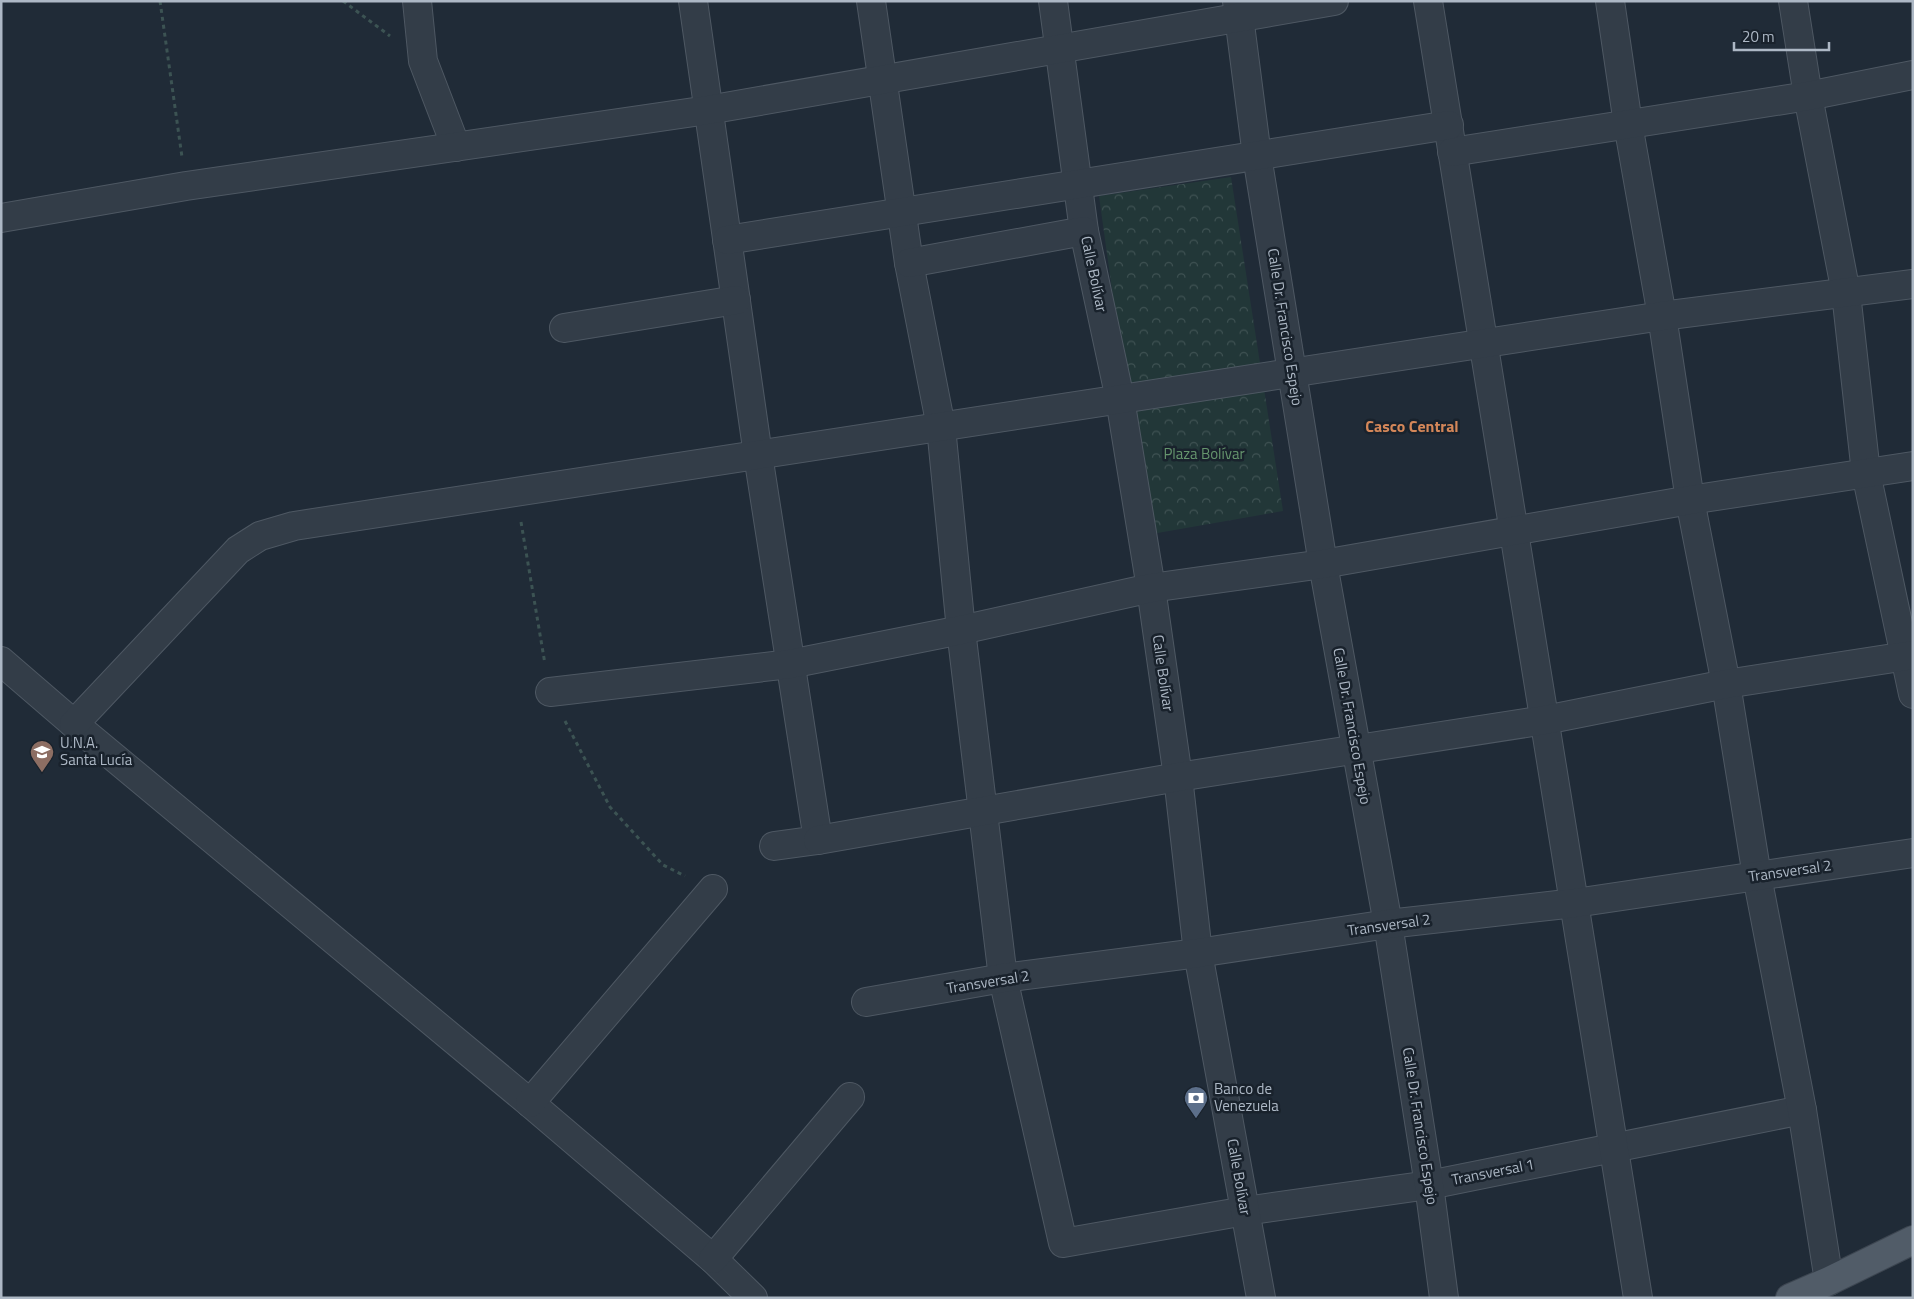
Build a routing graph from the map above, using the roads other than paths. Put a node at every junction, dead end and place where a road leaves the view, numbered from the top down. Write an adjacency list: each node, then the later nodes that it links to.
1 (417, 1): 17 (street)
2 (693, 1): 14 (street)
3 (872, 1): 12 (street)
4 (1053, 1): 10 (street, Calle Bolívar)
5 (1334, 1): 9 (street)
6 (1428, 1): 16 (street)
7 (1610, 1): 15 (street)
8 (1794, 1): 13 (street)
9 (1238, 9): 10 (street); 19 (street, Calle Dr. Francisco Espejo)
10 (1059, 49): 12 (street); 20 (street, Calle Bolívar)
11 (1913, 75): 13 (street)
12 (883, 80): 14 (street); 21 (street)
13 (1808, 96): 15 (street); 27 (street)
14 (708, 110): 17 (street); 24 (street)
15 (1628, 124): 18 (street); 29 (street)
16 (1449, 125): 18 (street); 19 (street)
17 (456, 146): 22 (street)
18 (1452, 152): 31 (street)
19 (1257, 156): 20 (street); 32 (street, Calle Dr. Francisco Espejo)
20 (1078, 185): 21 (street); 23 (street, Calle Bolívar)
21 (900, 213): 24 (street); 25 (street)
22 (1, 218)
23 (1084, 231): 25 (street); 33 (street, Calle Bolívar)
24 (727, 240): 28 (street)
25 (909, 263): 34 (street)
26 (1913, 284): 27 (street)
27 (1846, 293): 29 (street); 37 (street)
28 (736, 300): 30 (street); 35 (street)
29 (1662, 316): 31 (street); 38 (street)
30 (564, 328)
31 (1484, 344): 32 (street); 39 (street)
32 (1293, 373): 33 (street); 40 (street, Calle Dr. Francisco Espejo)
33 (1120, 399): 34 (street); 41 (street, Calle Bolívar)
34 (941, 427): 35 (street); 42 (street)
35 (758, 455): 45 (street); 50 (street)
36 (1913, 466): 37 (street)
37 (1866, 472): 38 (street); 43 (street)
38 (1690, 500): 39 (street); 46 (street)
39 (1514, 530): 40 (street); 49 (street)
40 (1323, 564): 41 (street); 51 (street, Calle Dr. Francisco Espejo)
41 (1151, 588): 42 (street); 52 (street, Calle Bolívar)
42 (961, 630): 45 (street); 53 (street)
43 (1909, 656): 46 (street); 48 (street)
44 (1, 661): 50 (street)
45 (790, 664): 47 (street); 54 (street)
46 (1726, 684): 49 (street); 57 (street)
47 (550, 692)
48 (1913, 694)
49 (1545, 720): 51 (street); 59 (street)
50 (74, 724): 65 (street)
51 (1356, 748): 52 (street); 60 (street, Calle Dr. Francisco Espejo)
52 (1178, 777): 53 (street); 61 (street, Calle Bolívar)
53 (984, 812): 54 (street); 62 (street)
54 (818, 840): 55 (street)
55 (774, 846)
56 (1913, 853): 57 (street, Transversal 2)
57 (1757, 876): 59 (street, Transversal 2); 66 (street)
58 (713, 890): 65 (street)
59 (1575, 903): 60 (street, Transversal 2); 67 (street)
60 (1388, 924): 61 (street, Transversal 2); 68 (street, Calle Dr. Francisco Espejo)
61 (1198, 952): 62 (street, Transversal 2); 69 (street, Calle Bolívar)
62 (1003, 978): 63 (street, Transversal 2); 69 (street, Transversal 1)
63 (866, 1002)
64 (850, 1097): 71 (street)
65 (530, 1103): 71 (street)
66 (1802, 1110): 67 (street, Transversal 1); 72 (street)
67 (1614, 1148): 68 (street, Transversal 1); 76 (street)
68 (1430, 1185): 69 (street, Transversal 1); 75 (street, Calle Dr. Francisco Espejo)
69 (1245, 1211): 74 (street, Calle Bolívar)
70 (1913, 1240): 72 (main road)
71 (713, 1259): 73 (street)
72 (1829, 1281): 77 (main road)
73 (753, 1298)
74 (1260, 1298)
75 (1444, 1298)
76 (1638, 1298)
77 (1790, 1298)

